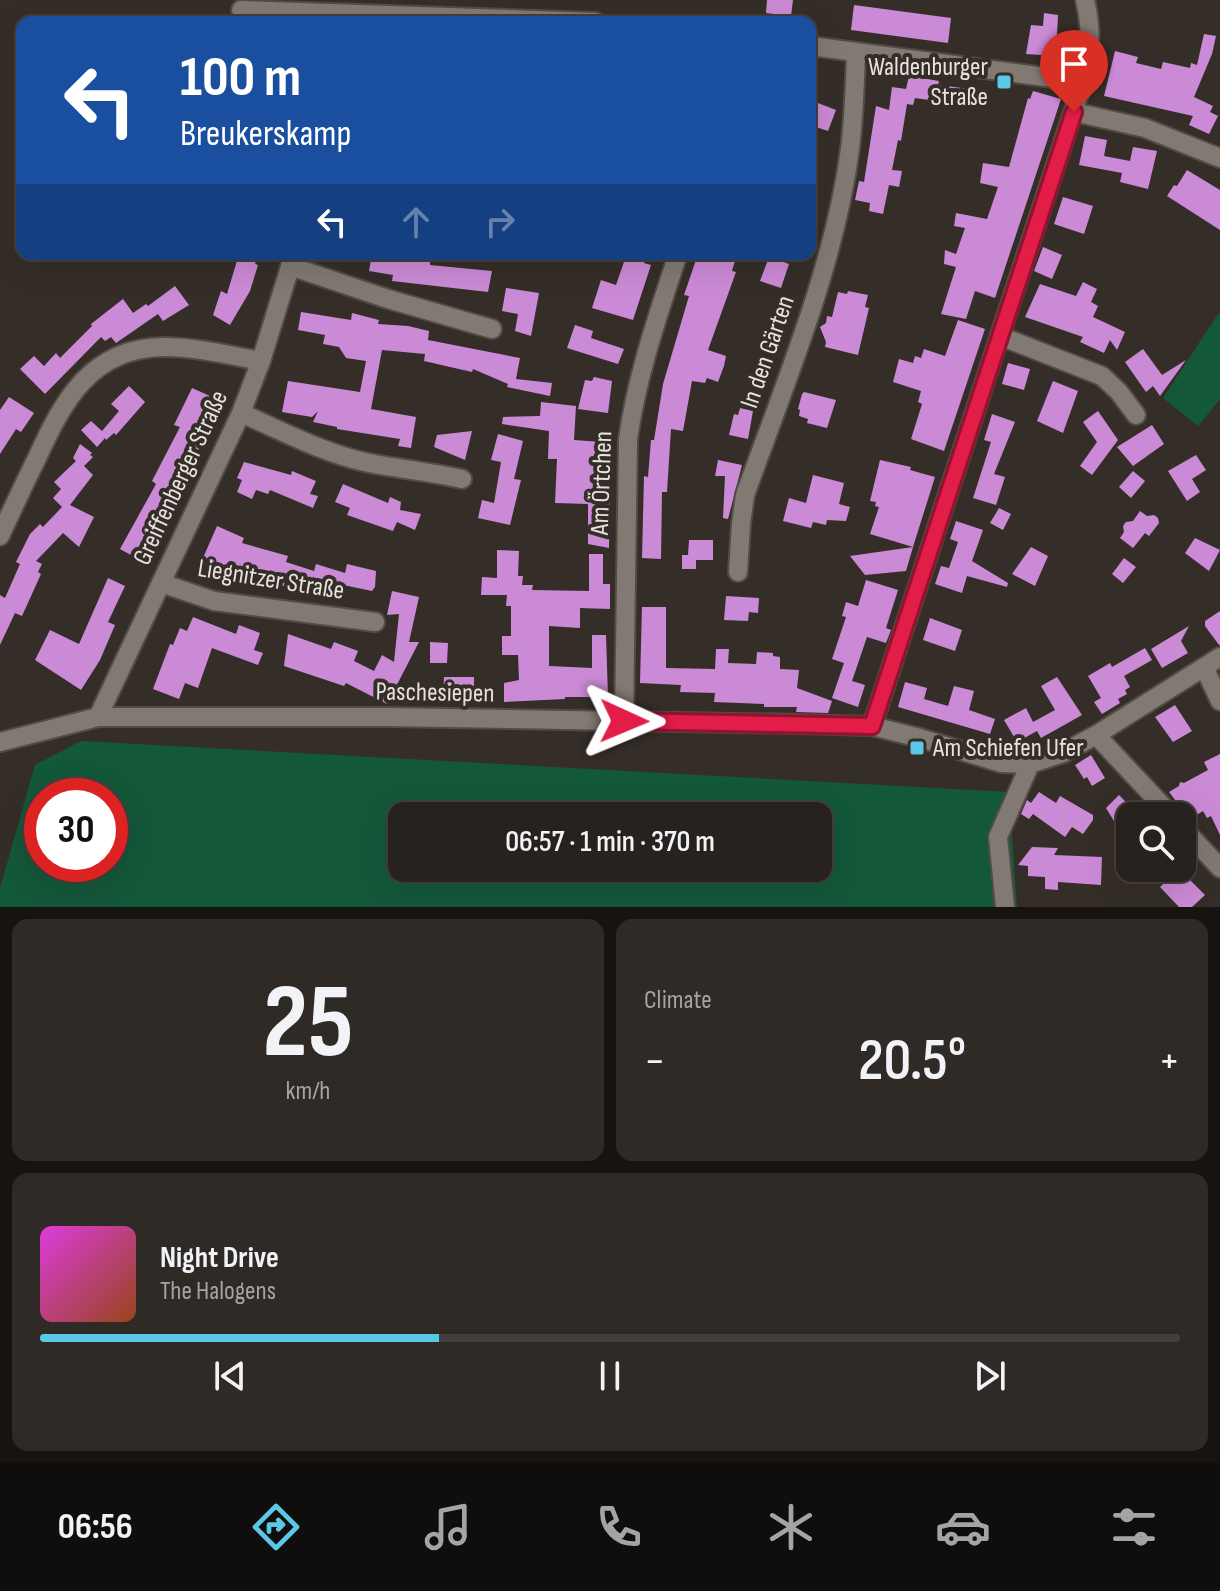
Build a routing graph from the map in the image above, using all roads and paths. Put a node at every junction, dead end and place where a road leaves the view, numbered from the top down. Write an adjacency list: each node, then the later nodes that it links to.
1 (1085, 0): 6 (street)
2 (241, 10): 3 (street)
3 (304, 16)
4 (816, 47): 5 (street)
5 (856, 52): 6 (street); 18 (street, In den Gärten)
6 (1083, 82): 7 (street)
7 (1074, 112): 8 (street); 12 (street)
8 (1220, 158)
9 (292, 260): 11 (street); 13 (street, Greiffenberger Straße)
10 (676, 260): 25 (street, Am Örtchen)
11 (492, 329)
12 (1000, 336): 15 (street); 26 (street)
13 (261, 361): 14 (street, Greiffenberger Straße); 17 (street)
14 (241, 413): 16 (street); 19 (street, Greiffenberger Straße)
15 (1136, 415)
16 (462, 479)
17 (0, 536)
18 (738, 572)
19 (161, 583): 20 (street, Liegnitzer Straße); 24 (street, Greiffenberger Straße)
20 (375, 622)
21 (1220, 657): 22 (street)
22 (1204, 667): 23 (street); 27 (street)
23 (1220, 701)
24 (98, 717): 25 (street, Paschesiepen); 28 (street, Paschesiepen)
25 (624, 721): 26 (street, Paschesiepen)
26 (872, 726): 29 (street, Paschesiepen)
27 (1096, 735): 29 (street); 30 (street)
28 (0, 742)
29 (1030, 764): 33 (street)
30 (1159, 802)
31 (1196, 842): 32 (street)
32 (1220, 868)
33 (1005, 907)

